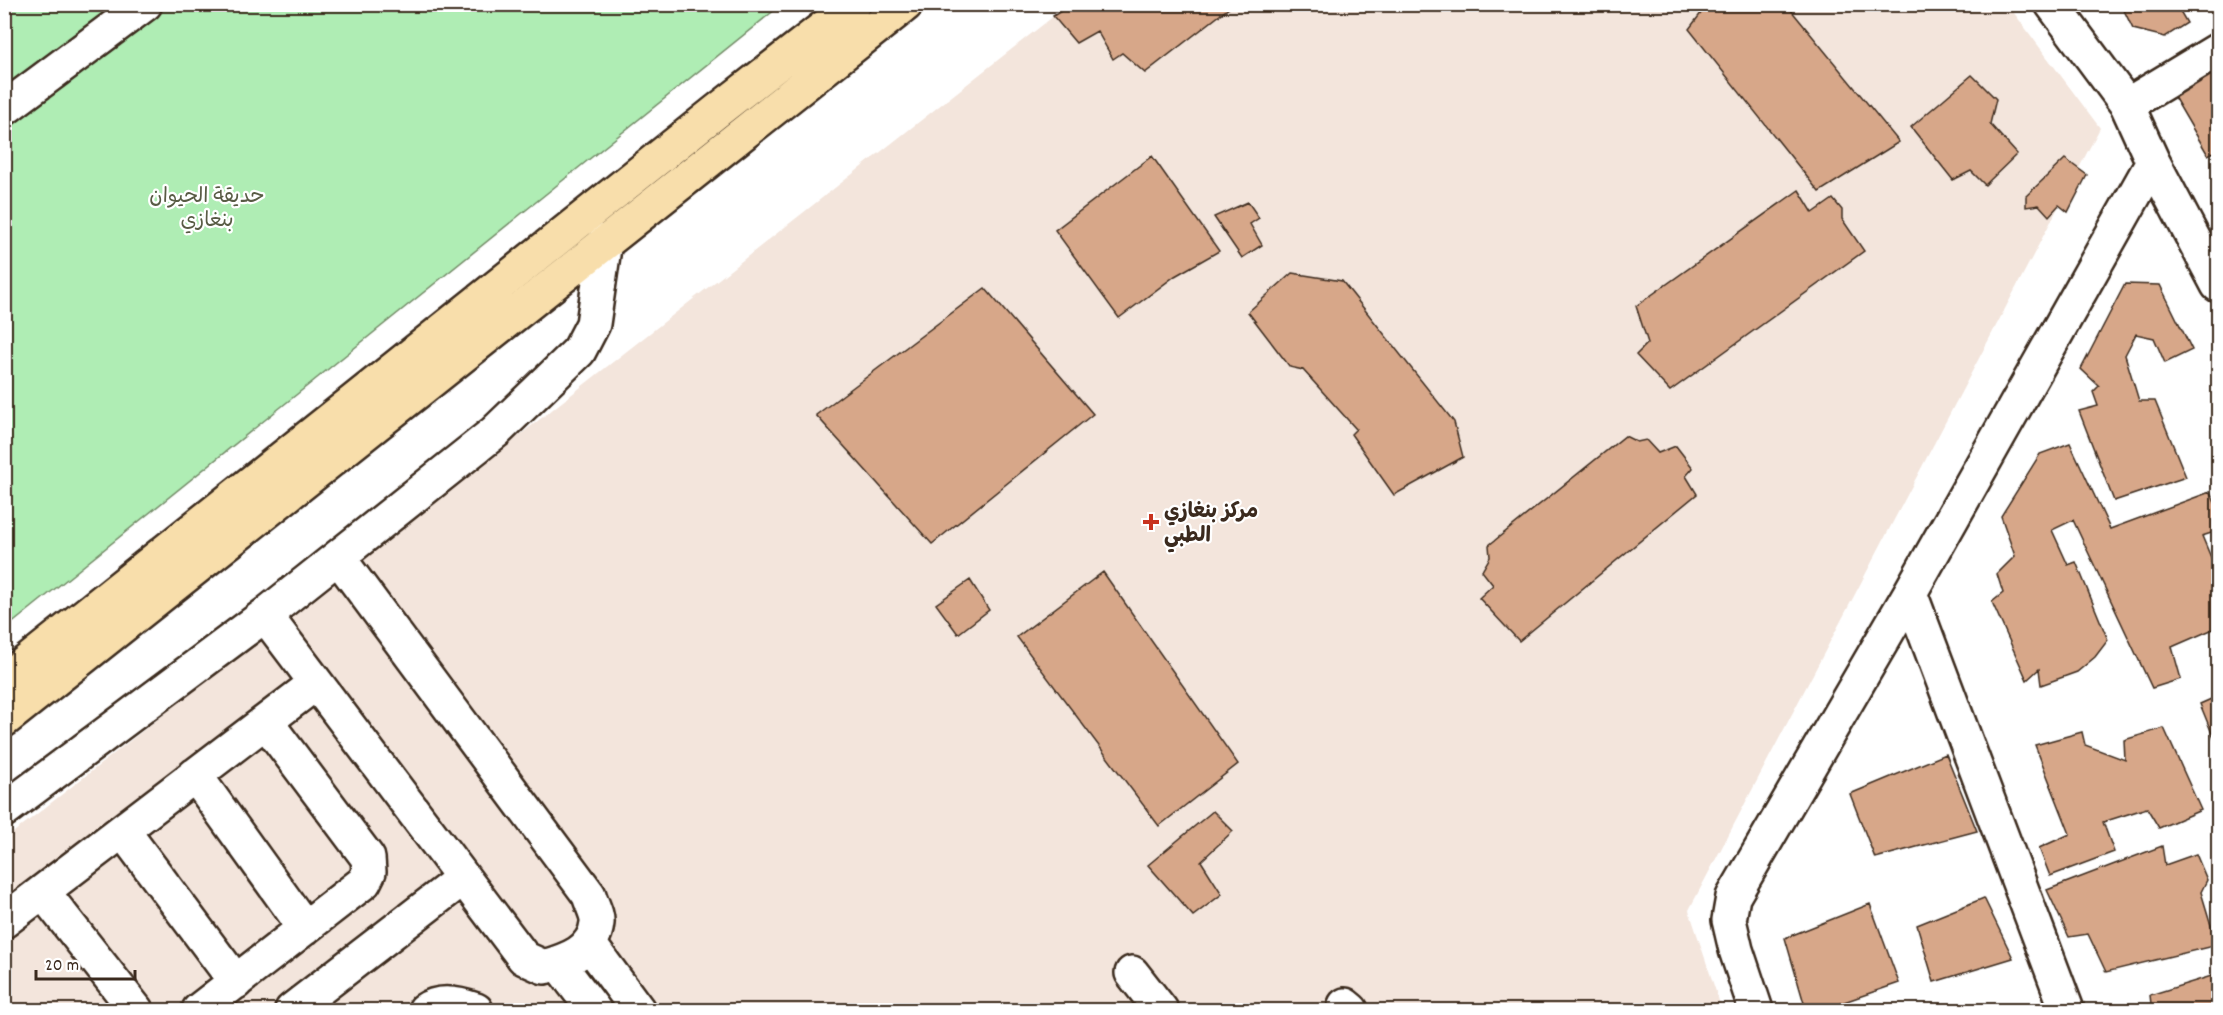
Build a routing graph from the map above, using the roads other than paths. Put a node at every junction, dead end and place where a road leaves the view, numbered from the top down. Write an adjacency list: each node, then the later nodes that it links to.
1 (145, 4): 7 (street)
2 (854, 4): 14 (main road)
3 (906, 4): 9 (main road)
4 (2052, 4): 6 (street)
5 (2218, 50): 6 (street)
6 (2127, 105): 8 (street)
7 (4, 109)
8 (2153, 162): 10 (street); 12 (street)
9 (605, 241): 11 (street); 16 (main road)
10 (2218, 285)
11 (338, 557): 13 (street); 25 (street)
12 (1910, 593): 37 (street); 38 (street)
13 (265, 615): 15 (street); 19 (street)
14 (4, 680)
15 (316, 682): 17 (street); 21 (street)
16 (4, 720)
17 (266, 722): 18 (street); 24 (street)
18 (195, 776): 20 (street); 24 (street)
19 (4, 810)
20 (123, 831): 22 (street); 28 (street)
21 (463, 878): 26 (street); 31 (street)
22 (43, 892): 23 (street); 29 (street)
23 (4, 921)
24 (306, 928): 28 (street)
25 (590, 945): 26 (street); 35 (street)
26 (558, 963): 34 (street)
27 (1132, 973): 36 (street)
28 (236, 981): 30 (street)
29 (136, 1011)
30 (199, 1011)
31 (292, 1011)
32 (425, 1011): 33 (street)
33 (476, 1011)
34 (594, 1011)
35 (638, 1011)
36 (1161, 1011)
37 (1756, 1011)
38 (2067, 1011)

